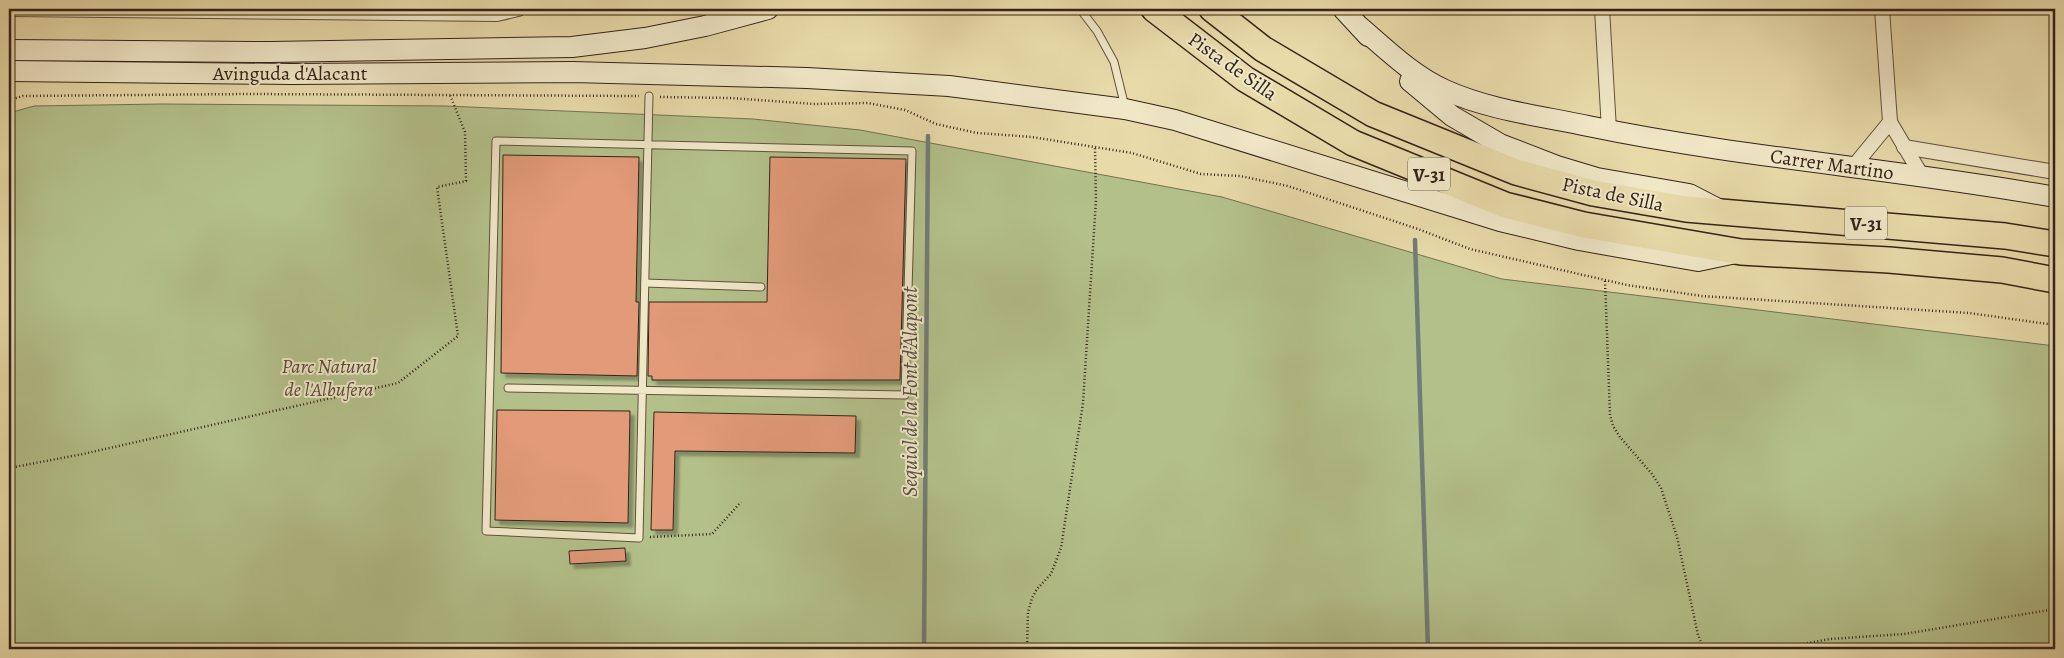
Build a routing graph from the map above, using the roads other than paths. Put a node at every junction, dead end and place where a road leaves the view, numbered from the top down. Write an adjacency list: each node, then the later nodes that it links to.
1 (9, 9): 2 (street)
2 (48, 9): 11 (street)
3 (518, 9): 11 (street)
4 (768, 9): 13 (main road, Avinguda d'Alacant)
5 (1080, 9): 16 (lane)
6 (1154, 9): 27 (highway, Pista de Silla / V-31)
7 (1212, 9): 25 (highway, Pista de Silla / V-31)
8 (1342, 9): 12 (main road)
9 (1602, 9): 18 (street)
10 (1882, 9): 17 (street)
11 (320, 10)
12 (1360, 27): 18 (main road, Carrer Martino); 25 (main road)
13 (9, 50)
14 (9, 71): 16 (main road, Avinguda d'Alacant)
15 (649, 96): 19 (lane)
16 (1125, 109): 27 (main road, Avinguda d'Alacant)
17 (1890, 122): 20 (street); 21 (street)
18 (1609, 130): 21 (main road, Carrer Martino)
19 (648, 145): 29 (lane); 32 (lane); 32 (lane)
20 (1904, 146): 22 (street, Carrer Martino); 23 (street)
21 (1853, 167): 23 (main road, Carrer Martino)
22 (2055, 172)
23 (1922, 176): 24 (main road, Carrer Martino)
24 (2055, 197)
25 (1726, 213): 26 (highway, Pista de Silla / V-31)
26 (2055, 244)
27 (1741, 252): 28 (highway, V-31)
28 (2055, 280)
29 (644, 283): 30 (lane); 32 (lane)
30 (761, 287)
31 (508, 388): 32 (lane)
32 (642, 390)

